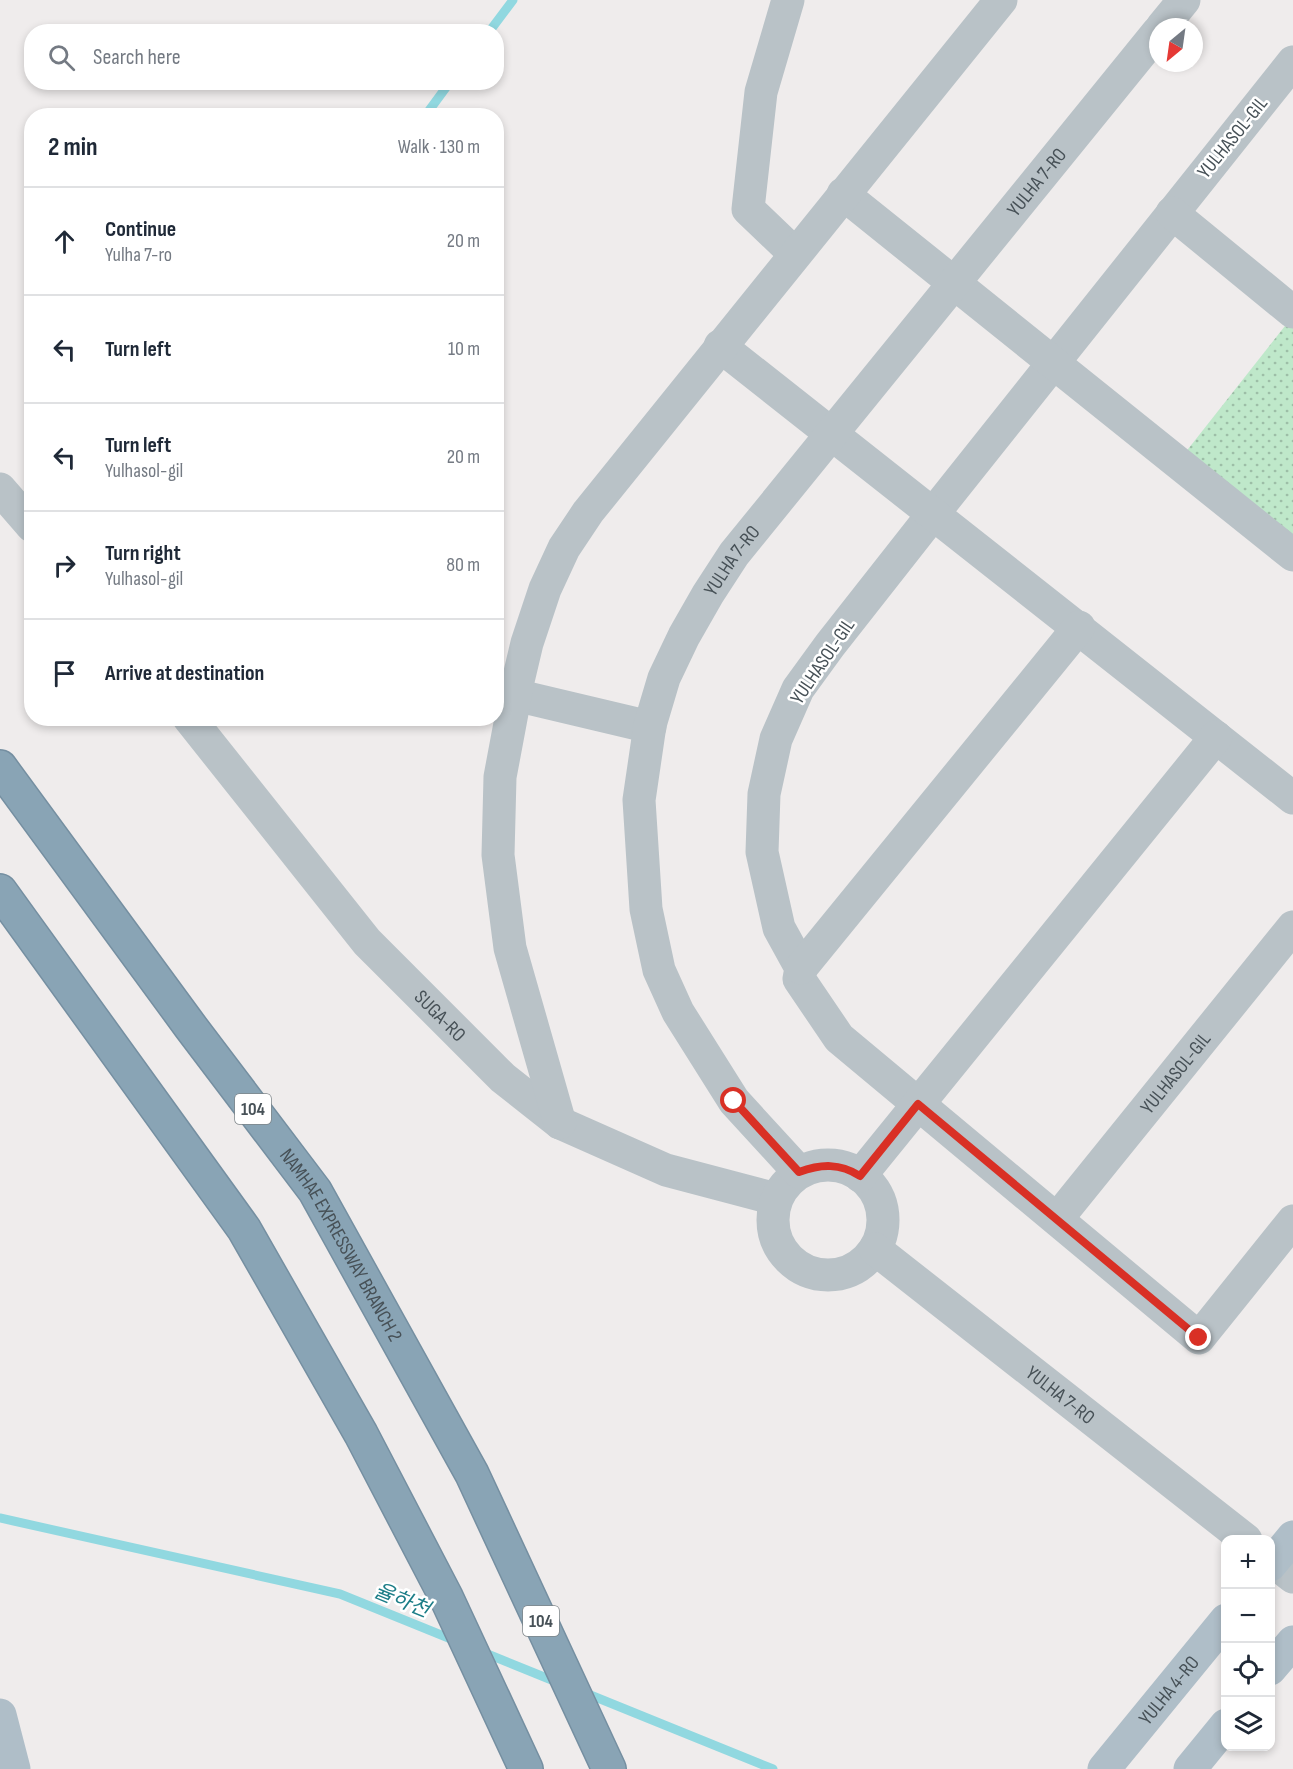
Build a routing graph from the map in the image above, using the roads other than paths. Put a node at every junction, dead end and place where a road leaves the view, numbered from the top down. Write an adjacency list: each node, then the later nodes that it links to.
1 (788, 0): 7 (street)
2 (1001, 0): 5 (street)
3 (1170, 13): 8 (street, YULHA 7-RO)
4 (1293, 62): 6 (street, YULHASOL-GIL)
5 (843, 195): 7 (street); 8 (street)
6 (1172, 213): 9 (street); 11 (street, YULHASOL-GIL)
7 (795, 254): 10 (street)
8 (954, 284): 11 (street); 12 (street, YULHA 7-RO)
9 (1293, 312)
10 (720, 346): 12 (street); 18 (street)
11 (1053, 362): 14 (street, YULHASOL-GIL); 16 (street)
12 (832, 434): 14 (street); 20 (street, YULHA 7-RO)
13 (0, 489): 15 (street)
14 (933, 514): 17 (street); 26 (street, YULHASOL-GIL)
15 (24, 516)
16 (1293, 555)
17 (1079, 627): 21 (street); 26 (street)
18 (515, 695): 20 (street); 28 (street)
19 (195, 726): 28 (street, SUGA-RO)
20 (650, 727): 29 (street, YULHA 7-RO)
21 (1216, 737): 23 (street); 27 (street)
22 (0, 767): 44 (highway, NAMHAE EXPRESSWAY BRANCH 2 / 104)
23 (1293, 798)
24 (0, 891): 43 (highway)
25 (1293, 927): 32 (street, YULHASOL-GIL)
26 (801, 968): 27 (street, YULHASOL-GIL)
27 (918, 1104): 30 (street); 32 (street, YULHASOL-GIL)
28 (560, 1123): 31 (street, SUGA-RO)
29 (799, 1172): 30 (street); 31 (street)
30 (860, 1176): 34 (street)
31 (776, 1199): 34 (street)
32 (1057, 1219): 33 (street, YULHASOL-GIL)
33 (1293, 1221)
34 (875, 1250): 35 (street, YULHA 7-RO)
35 (1241, 1535)
36 (1221, 1626): 41 (main road, YULHA 4-RO)
37 (1293, 1641): 38 (main road)
38 (1275, 1664)
39 (0, 1715): 42 (main road)
40 (1221, 1731): 45 (main road)
41 (1108, 1765)
42 (14, 1769)
43 (526, 1769)
44 (609, 1769)
45 (1190, 1769)

